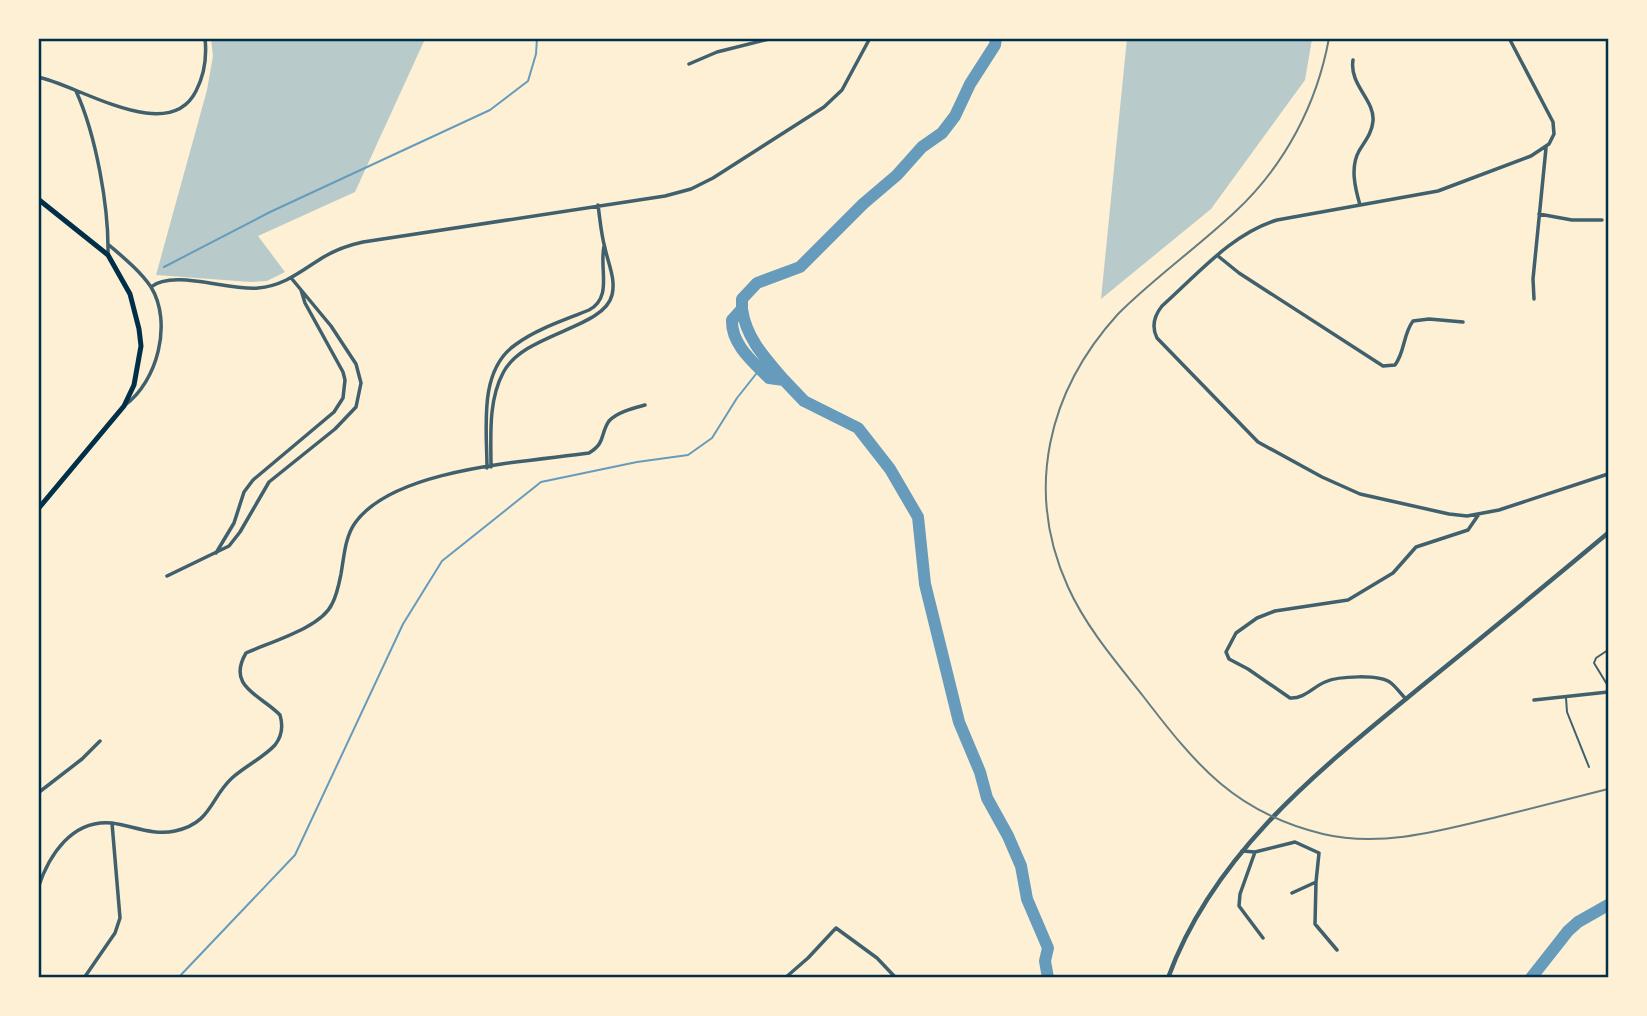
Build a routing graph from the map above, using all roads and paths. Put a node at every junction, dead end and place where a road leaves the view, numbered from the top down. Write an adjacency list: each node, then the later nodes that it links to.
1 (205, 38): 8 (street)
2 (773, 38): 6 (street)
3 (870, 38): 11 (street)
4 (1509, 38): 9 (street)
5 (1353, 60): 12 (street)
6 (689, 64)
7 (38, 77): 8 (street)
8 (76, 91): 15 (street)
9 (1546, 147): 12 (street); 13 (street)
10 (38, 199): 17 (main road)
11 (598, 205): 16 (street); 19 (street)
12 (1360, 205): 18 (street)
13 (1539, 214): 14 (street); 22 (street)
14 (1602, 220)
15 (109, 245): 17 (street); 20 (street)
16 (604, 245): 26 (street); 26 (street)
17 (108, 255): 25 (main road)
18 (1218, 256): 23 (street); 29 (street)
19 (292, 279): 20 (street); 21 (street)
20 (151, 287): 25 (street)
21 (301, 288): 31 (street); 31 (street)
22 (1534, 299)
23 (1463, 322)
24 (645, 405): 26 (street)
25 (124, 406): 28 (main road)
26 (489, 468): 42 (street)
27 (1608, 474): 29 (street)
28 (38, 509)
29 (1479, 514): 37 (street)
30 (1608, 533): 37 (street)
31 (216, 552): 32 (street)
32 (167, 576)
33 (1608, 650): 34 (lane)
34 (1608, 686)
35 (1608, 692): 36 (street)
36 (1566, 697): 38 (street); 40 (lane)
37 (1406, 699): 43 (street)
38 (1534, 699)
39 (100, 741): 41 (street)
40 (1589, 767)
41 (38, 793)
42 (112, 823): 46 (street); 50 (street)
43 (1242, 851): 44 (street); 53 (street)
44 (1255, 852): 45 (street); 48 (street)
45 (1316, 882): 47 (street); 49 (street)
46 (38, 888)
47 (1292, 893)
48 (1263, 938)
49 (1337, 950)
50 (84, 978)
51 (785, 978): 52 (street)
52 (896, 978)
53 (1168, 978)

